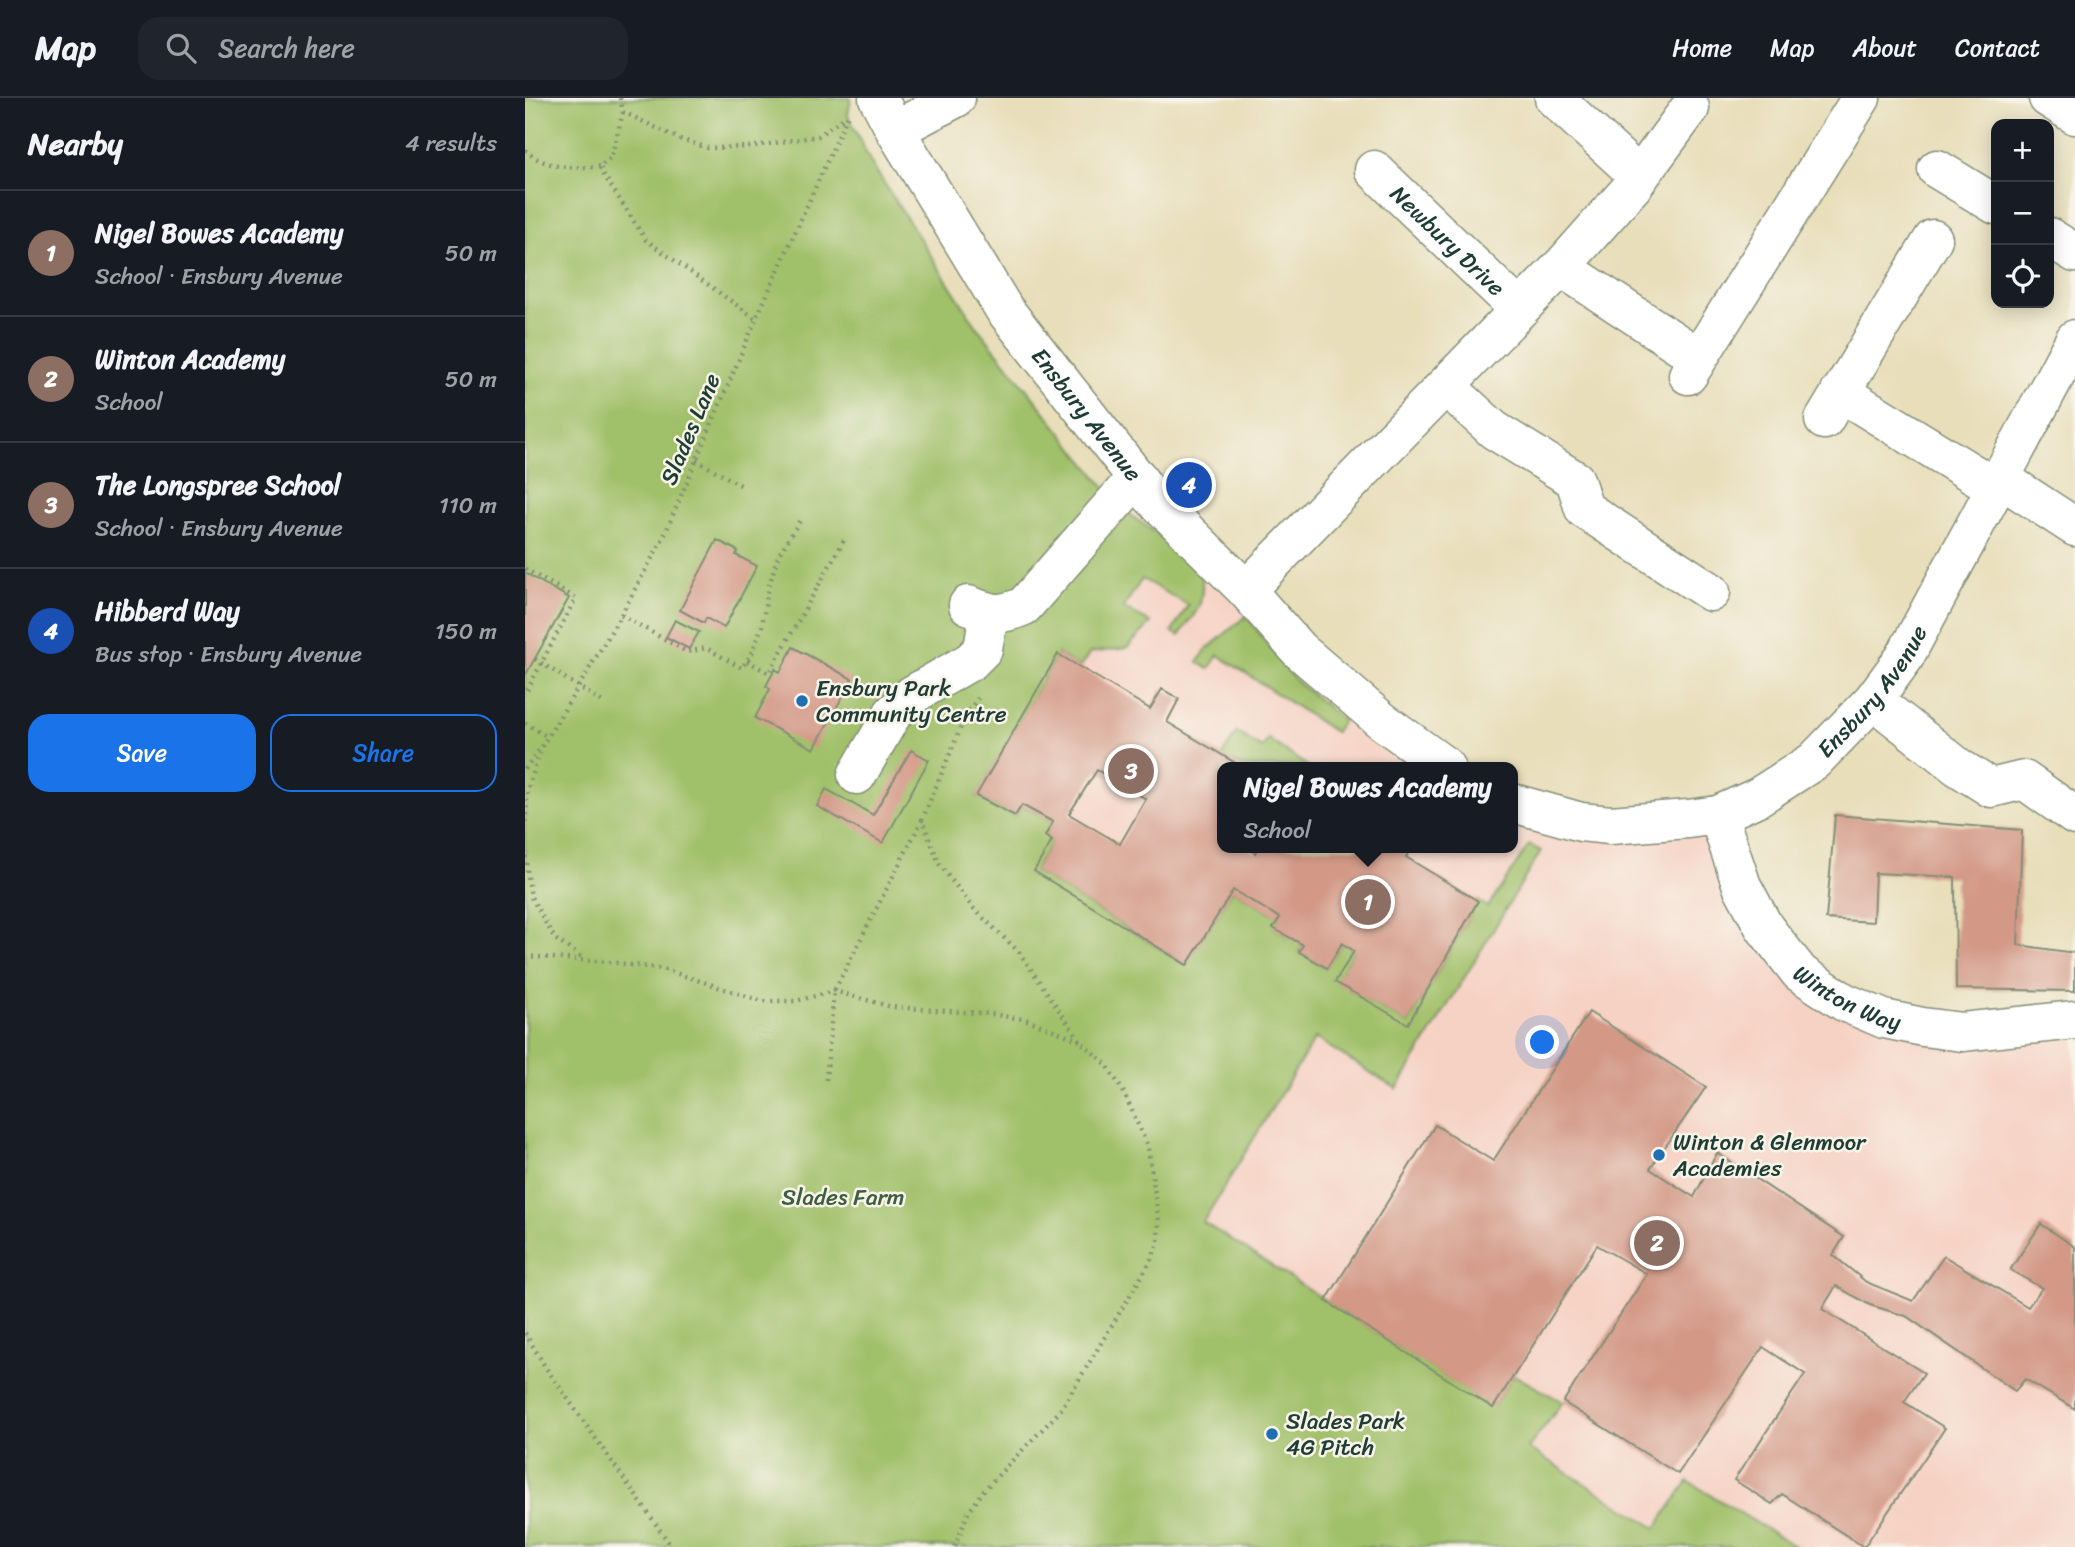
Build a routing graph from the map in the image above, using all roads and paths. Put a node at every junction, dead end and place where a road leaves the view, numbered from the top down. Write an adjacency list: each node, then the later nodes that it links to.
1 (620, 98): 7 (path)
2 (956, 98): 8 (street)
3 (1554, 98): 14 (street)
4 (1861, 98): 19 (street)
5 (2048, 98): 9 (street)
6 (1690, 108): 14 (street)
7 (623, 112): 8 (path); 11 (path)
8 (869, 113): 21 (path, Slades Lane); 25 (street, Ensbury Avenue)
9 (2075, 115)
10 (525, 150): 11 (path)
11 (600, 166): 21 (path)
12 (1937, 169): 15 (street)
13 (1374, 170): 20 (street, Newbury Drive)
14 (1639, 176): 19 (street)
15 (1991, 202)
16 (1933, 239): 26 (street)
17 (2054, 240): 18 (street)
18 (2075, 253)
19 (1561, 267): 20 (street)
20 (1520, 309): 23 (street)
21 (756, 318): 24 (path, Slades Lane)
22 (2075, 339): 26 (street, Ensbury Avenue)
23 (1446, 386): 32 (street); 33 (street)
24 (695, 460): 27 (path); 34 (path, Slades Lane)
25 (1137, 477): 32 (street, Ensbury Avenue); 48 (street)
26 (1998, 483): 29 (street); 41 (street, Ensbury Avenue)
27 (744, 487)
28 (801, 517): 36 (path)
29 (2075, 527)
30 (845, 540): 36 (path)
31 (525, 569): 37 (path)
32 (1246, 590): 46 (street, Ensbury Avenue)
33 (1711, 592)
34 (621, 615): 36 (path); 38 (path, Slades Lane)
35 (535, 659): 37 (path)
36 (747, 661)
37 (542, 663): 38 (path); 40 (path)
38 (579, 686): 42 (path); 44 (path, Slades Lane)
39 (983, 689): 52 (path)
40 (525, 694)
41 (1873, 700): 50 (street, Ensbury Avenue); 51 (street)
42 (604, 703)
43 (525, 723): 44 (path)
44 (548, 737): 45 (path, Slades Lane)
45 (542, 746): 47 (path, Slades Lane); 53 (path)
46 (1439, 762)
47 (525, 769)
48 (857, 775)
49 (1518, 804): 50 (street, Ensbury Avenue)
50 (1717, 815): 58 (street, Winton Way)
51 (2075, 816)
52 (922, 820): 57 (path); 59 (path)
53 (525, 822)
54 (525, 856): 56 (path)
55 (525, 956): 56 (path)
56 (585, 960): 57 (path)
57 (834, 991): 59 (path); 60 (path)
58 (2075, 1020)
59 (1081, 1042): 63 (path)
60 (826, 1080)
61 (525, 1333): 62 (path)
62 (672, 1547)
63 (955, 1547)

